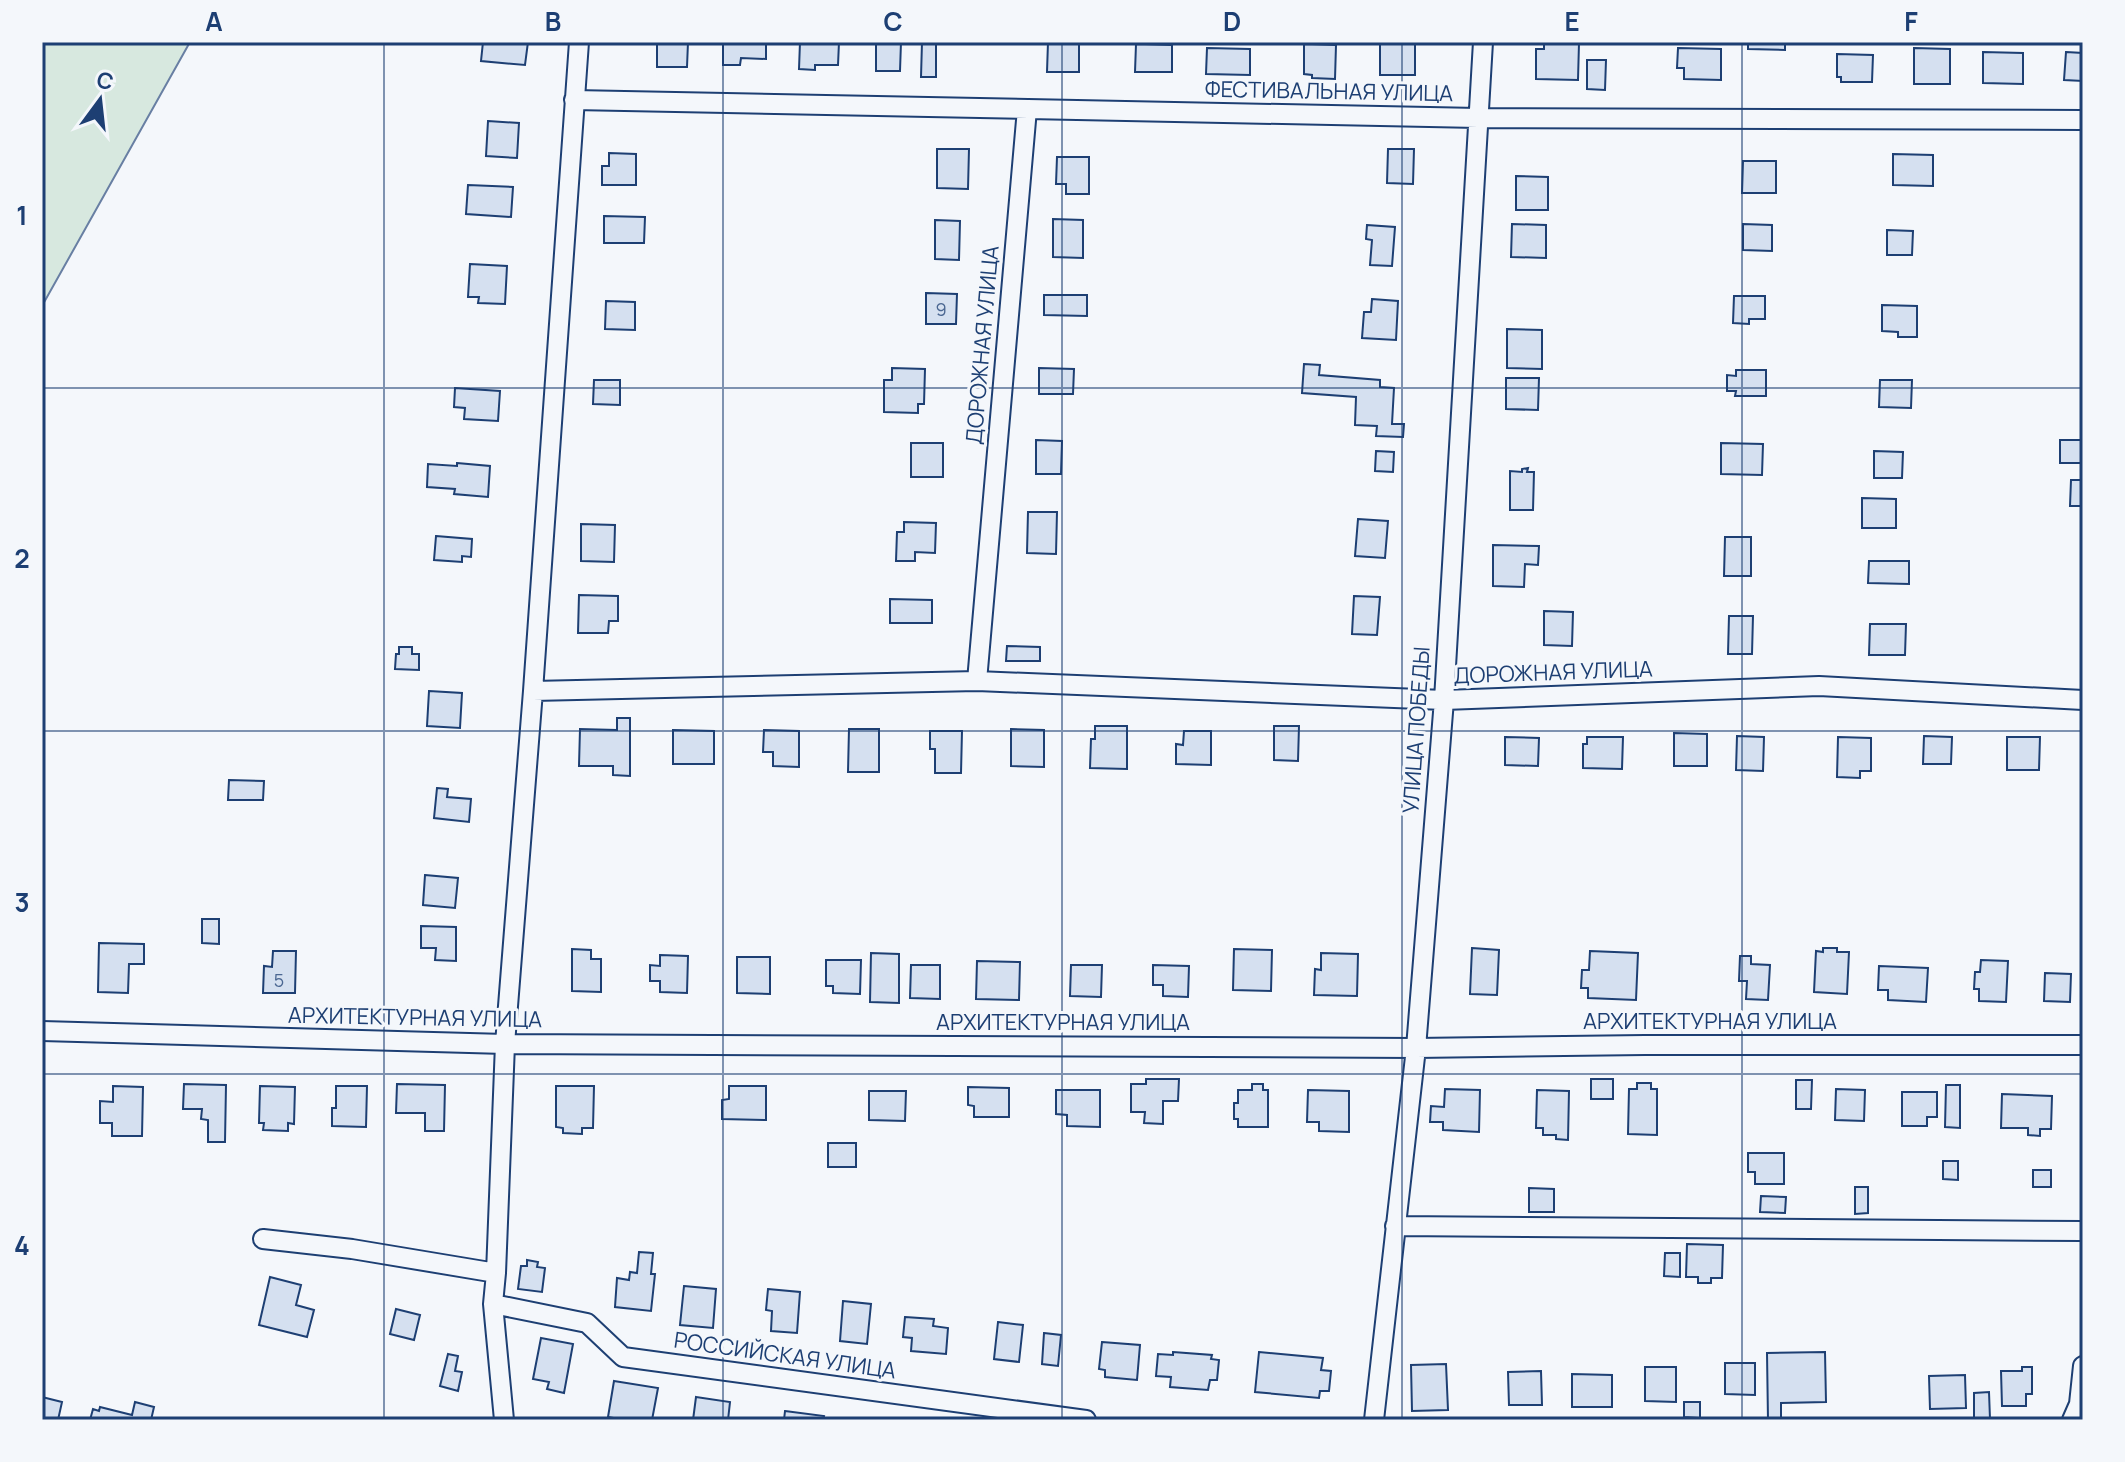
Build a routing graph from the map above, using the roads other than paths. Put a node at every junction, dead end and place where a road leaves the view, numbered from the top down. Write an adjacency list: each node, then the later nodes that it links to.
1 (579, 42): 3 (street)
2 (1483, 42): 5 (street, УЛИЦА ПОБЕДЫ)
3 (574, 100): 4 (street, ФЕСТИВАЛЬНАЯ УЛИЦА); 8 (street)
4 (1027, 109): 5 (street, ФЕСТИВАЛЬНАЯ УЛИЦА); 7 (street, ДОРОЖНАЯ УЛИЦА)
5 (1478, 118): 6 (street, ФЕСТИВАЛЬНАЯ УЛИЦА); 9 (street, УЛИЦА ПОБЕДЫ)
6 (2083, 120)
7 (977, 681): 8 (street, ДОРОЖНАЯ УЛИЦА); 9 (street, ДОРОЖНАЯ УЛИЦА)
8 (533, 691): 12 (street)
9 (1444, 700): 10 (street, ДОРОЖНАЯ УЛИЦА); 14 (street, УЛИЦА ПОБЕДЫ)
10 (2083, 700)
11 (42, 1031): 12 (street, АРХИТЕКТУРНАЯ УЛИЦА)
12 (505, 1044): 14 (street, АРХИТЕКТУРНАЯ УЛИЦА); 18 (street)
13 (2083, 1045): 14 (street, АРХИТЕКТУРНАЯ УЛИЦА)
14 (1416, 1048): 15 (street, УЛИЦА ПОБЕДЫ)
15 (1395, 1226): 16 (street); 23 (street, УЛИЦА ПОБЕДЫ)
16 (2083, 1231)
17 (263, 1239): 18 (street)
18 (496, 1273): 19 (street)
19 (493, 1304): 21 (street); 22 (street, РОССИЙСКАЯ УЛИЦА)
20 (2083, 1366): 24 (street)
21 (504, 1420)
22 (1086, 1420)
23 (1374, 1420)
24 (2072, 1420)

